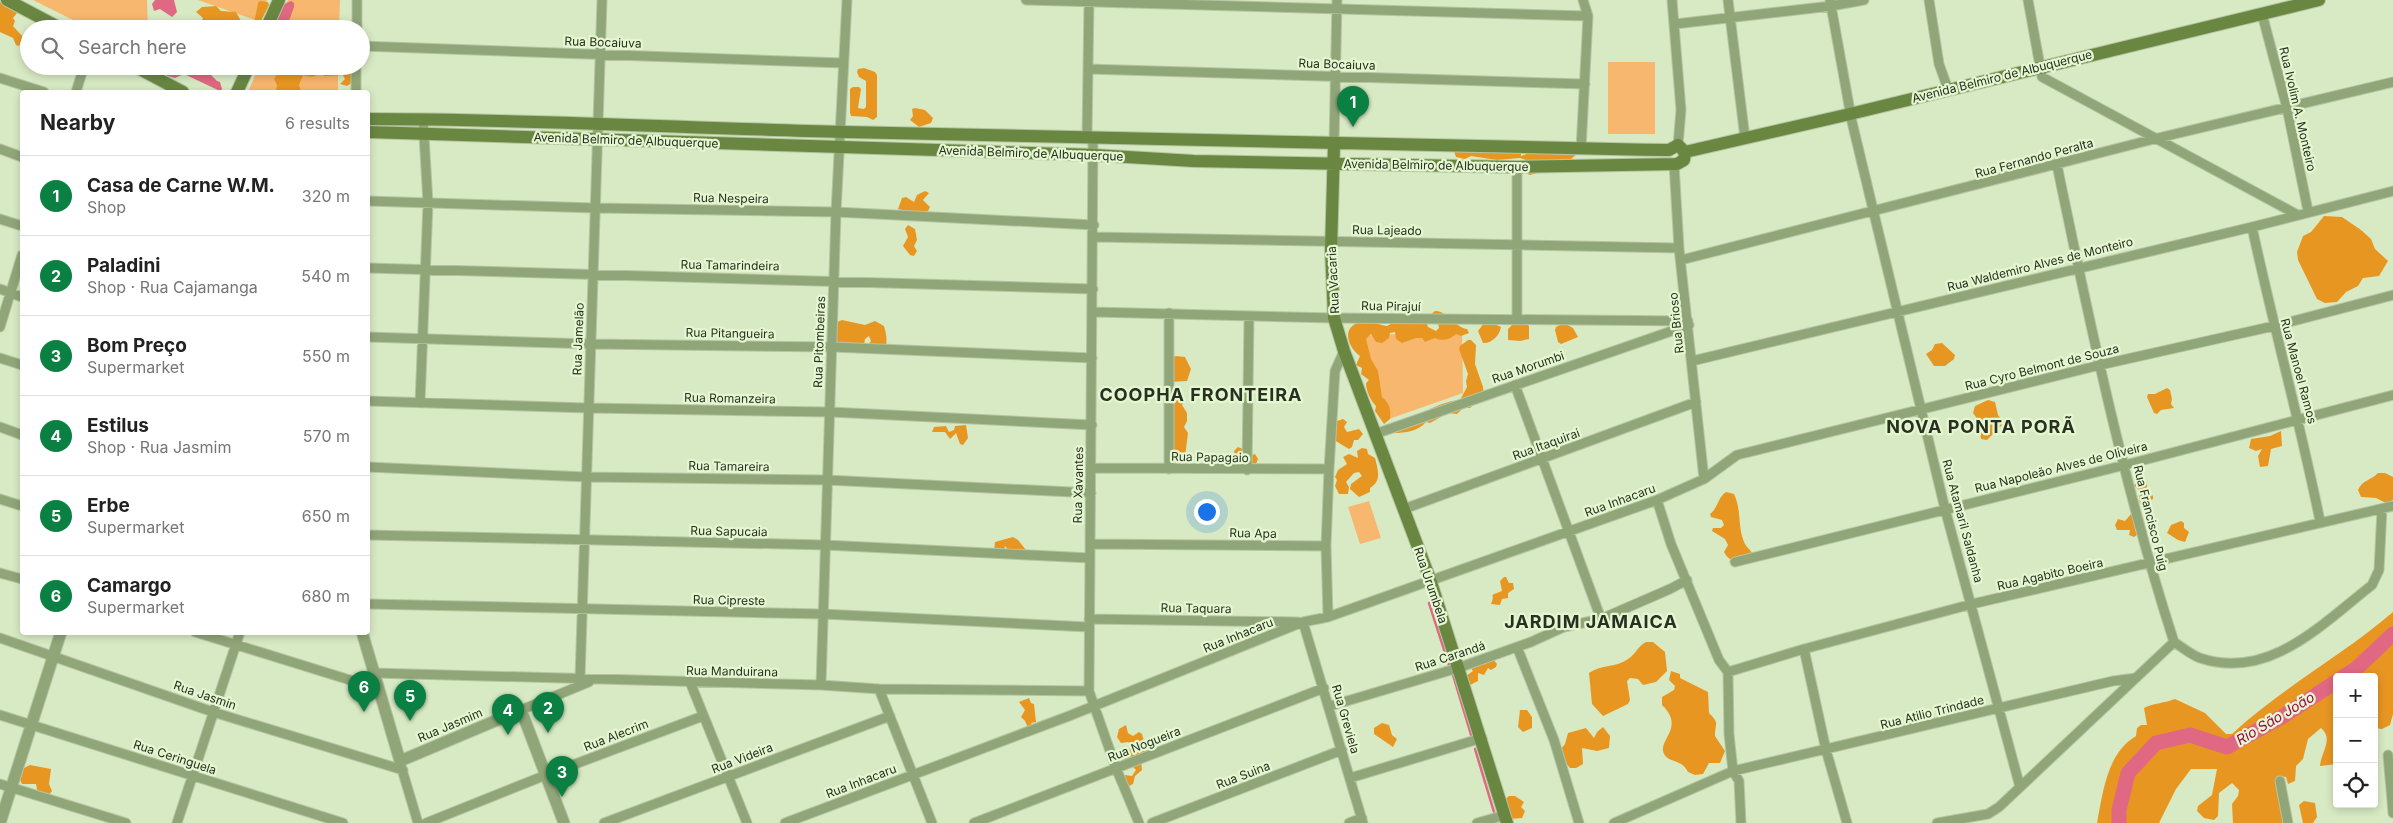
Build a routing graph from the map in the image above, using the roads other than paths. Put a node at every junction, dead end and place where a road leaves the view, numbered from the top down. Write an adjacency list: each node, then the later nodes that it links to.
1 (279, 0): 22 (main road)
2 (357, 0): 23 (street)
3 (602, 0): 26 (street, Rua Jamelão)
4 (847, 0): 27 (street, Rua Pitombeiras)
5 (1026, 0): 14 (street)
6 (1583, 0): 19 (street)
7 (1672, 0): 24 (street)
8 (1728, 0): 20 (street)
9 (1864, 0): 15 (street)
10 (1928, 0): 38 (street)
11 (2028, 0): 29 (street)
12 (2319, 0): 17 (main road, Avenida Belmiro de Albuquerque)
13 (12, 1): 21 (main road)
14 (1089, 1): 16 (street); 28 (street, Rua Xavantes)
15 (1831, 3): 20 (street); 45 (street, Rua Atamaril Saldanha)
16 (1337, 4): 19 (street); 34 (street, Rua Vacaria)
17 (2276, 5): 18 (main road, Avenida Belmiro de Albuquerque)
18 (2262, 14): 29 (main road, Avenida Belmiro de Albuquerque); 44 (street, Rua Ivolim A. Monteiro)
19 (1588, 16): 37 (street)
20 (1731, 18): 24 (street); 54 (street)
21 (46, 20)
22 (270, 20)
23 (357, 20)
24 (1675, 24): 59 (street)
25 (370, 46): 26 (street, Rua Bocaiuva)
26 (600, 54): 27 (street, Rua Bocaiuva); 48 (street, Rua Jamelão)
27 (843, 63): 50 (street, Rua Pitombeiras)
28 (1088, 69): 34 (street, Rua Bocaiuva); 53 (street, Rua Xavantes)
29 (2041, 72): 38 (main road, Avenida Belmiro de Albuquerque); 55 (street)
30 (81, 75): 40 (street)
31 (151, 75): 41 (main road)
32 (245, 75): 42 (main road)
33 (356, 75): 43 (street)
34 (1335, 76): 37 (street, Rua Bocaiuva); 56 (street, Rua Vacaria)
35 (0, 78): 39 (street)
36 (2393, 82): 44 (street, Rua Fernando Peralta)
37 (1585, 84): 58 (street)
38 (1948, 89): 45 (main road, Avenida Belmiro de Albuquerque)
39 (38, 90)
40 (77, 90)
41 (179, 90)
42 (238, 90)
43 (356, 90)
44 (2287, 108): 55 (street, Rua Fernando Peralta); 71 (street, Rua Ivolim A. Monteiro)
45 (1850, 114): 54 (main road, Avenida Belmiro de Albuquerque); 73 (street, Rua Atamaril Saldanha)
46 (370, 119): 47 (main road, Avenida Belmiro de Albuquerque)
47 (423, 119): 48 (main road, Avenida Belmiro de Albuquerque); 51 (street)
48 (599, 122): 50 (main road, Avenida Belmiro de Albuquerque); 52 (street, Rua Jamelão)
49 (370, 132): 51 (main road, Avenida Belmiro de Albuquerque)
50 (840, 132): 53 (main road, Avenida Belmiro de Albuquerque); 57 (street, Rua Pitombeiras)
51 (424, 134): 52 (main road, Avenida Belmiro de Albuquerque); 69 (street)
52 (597, 138): 57 (main road, Avenida Belmiro de Albuquerque); 70 (street, Rua Jamelão)
53 (1090, 138): 56 (main road, Avenida Belmiro de Albuquerque); 61 (street, Rua Xavantes)
54 (1745, 138): 59 (main road, Avenida Belmiro de Albuquerque)
55 (2158, 138): 65 (street, Rua Fernando Peralta); 74 (street)
56 (1334, 145): 58 (main road, Avenida Belmiro de Albuquerque); 63 (main road, Rua Vacaria)
57 (839, 147): 61 (main road, Avenida Belmiro de Albuquerque); 72 (street, Rua Pitombeiras)
58 (1581, 149): 59 (main road, Avenida Belmiro de Albuquerque)
59 (1677, 149): 64 (main road)
60 (0, 150): 62 (street)
61 (1094, 154): 63 (main road, Avenida Belmiro de Albuquerque); 77 (street, Rua Xavantes)
62 (20, 156)
63 (1334, 164): 66 (main road, Avenida Belmiro de Albuquerque); 80 (main road, Rua Vacaria)
64 (1674, 164): 66 (main road, Avenida Belmiro de Albuquerque); 82 (street, Rua Brioso)
65 (2057, 165): 73 (street, Rua Fernando Peralta); 86 (street, Rua Francisco Puig)
66 (1517, 167): 81 (street)
67 (2393, 190): 71 (street, Rua Waldemiro Alves de Monteiro)
68 (370, 201): 69 (street, Rua Nespeira)
69 (428, 203): 70 (street, Rua Nespeira); 87 (street)
70 (595, 208): 72 (street, Rua Nespeira); 88 (street, Rua Jamelão)
71 (2308, 211): 74 (street, Rua Waldemiro Alves de Monteiro)
72 (836, 212): 77 (street, Rua Nespeira); 89 (street, Rua Pitombeiras)
73 (1873, 212): 83 (street, Rua Fernando Peralta); 96 (street, Rua Atamaril Saldanha)
74 (2296, 214): 78 (street, Rua Waldemiro Alves de Monteiro)
75 (0, 218): 76 (street)
76 (20, 225)
77 (1094, 225): 79 (street, Rua Xavantes)
78 (2252, 227): 86 (street, Rua Waldemiro Alves de Monteiro); 102 (street, Rua Manoel Ramos)
79 (1094, 237): 80 (street, Rua Lajeado); 91 (street, Rua Xavantes)
80 (1331, 242): 81 (street, Rua Lajeado); 99 (main road, Rua Vacaria)
81 (1517, 245): 82 (street, Rua Lajeado); 100 (street)
82 (1679, 248): 83 (street, Rua Brioso)
83 (1681, 260): 101 (street, Rua Brioso)
84 (20, 262): 92 (street)
85 (370, 268): 87 (street, Rua Tamarindeira)
86 (2078, 268): 96 (street, Rua Waldemiro Alves de Monteiro); 113 (street, Rua Francisco Puig)
87 (425, 270): 88 (street, Rua Tamarindeira); 105 (street)
88 (593, 276): 89 (street, Rua Tamarindeira); 106 (street, Rua Jamelão)
89 (834, 280): 91 (street, Rua Tamarindeira); 107 (street, Rua Pitombeiras)
90 (0, 289): 92 (street)
91 (1093, 290): 95 (street, Rua Xavantes)
92 (11, 293): 94 (street); 103 (street)
93 (2393, 294): 102 (street, Rua Cyro Belmont de Souza)
94 (20, 295)
95 (1093, 312): 97 (street, Rua Pirajuí); 110 (street, Rua Xavantes)
96 (1898, 312): 111 (street, Rua Waldemiro Alves de Monteiro); 120 (street, Rua Atamaril Saldanha)
97 (1169, 313): 98 (street, Rua Pirajuí); 131 (street)
98 (1249, 316): 99 (street, Rua Pirajuí); 133 (street)
99 (1334, 318): 100 (street, Rua Pirajuí); 108 (main road, Rua Vacaria)
100 (1517, 320): 101 (street, Rua Pirajuí)
101 (1688, 323): 111 (street, Rua Brioso); 114 (street, Rua Morumbi)
102 (2274, 326): 113 (street, Rua Cyro Belmont de Souza); 122 (street, Rua Manoel Ramos)
103 (0, 327)
104 (370, 337): 105 (street, Rua Pitangueira)
105 (423, 338): 106 (street, Rua Pitangueira); 118 (street)
106 (590, 344): 107 (street, Rua Pitangueira); 119 (street, Rua Jamelão)
107 (832, 347): 110 (street, Rua Pitangueira); 121 (street, Rua Pitombeiras)
108 (1344, 351): 126 (main road, Rua Urumbela); 132 (street)
109 (0, 358): 112 (street)
110 (1092, 358): 123 (street, Rua Xavantes)
111 (1692, 361): 117 (street, Rua Brioso)
112 (20, 364)
113 (2100, 365): 120 (street, Rua Cyro Belmont de Souza); 128 (street, Rua Francisco Puig)
114 (1515, 385): 126 (street, Rua Morumbi); 127 (street)
115 (2393, 395): 122 (street, Rua Napoleão Alves de Oliveira)
116 (370, 401): 118 (street, Rua Romanzeira)
117 (1696, 402): 127 (street, Rua Itaquirai); 135 (street, Rua Brioso)
118 (420, 403): 119 (street, Rua Romanzeira)
119 (588, 408): 121 (street, Rua Romanzeira); 134 (street, Rua Jamelão)
120 (1921, 410): 135 (street, Rua Cyro Belmont de Souza); 143 (street, Rua Atamaril Saldanha)
121 (830, 412): 123 (street, Rua Romanzeira); 136 (street, Rua Pitombeiras)
122 (2299, 419): 128 (street, Rua Napoleão Alves de Oliveira); 145 (street, Rua Manoel Ramos)
123 (1092, 425): 130 (street, Rua Xavantes)
124 (0, 427): 125 (street)
125 (20, 434)
126 (1375, 434): 142 (main road, Rua Urumbela)
127 (1543, 458): 142 (street, Rua Itaquirai); 146 (street)
128 (2125, 465): 143 (street, Rua Napoleão Alves de Oliveira); 154 (street, Rua Francisco Puig)
129 (370, 467): 134 (street, Rua Tamareira)
130 (1091, 468): 131 (street, Rua Papagaio); 137 (street, Rua Xavantes)
131 (1169, 469): 133 (street, Rua Papagaio)
132 (1329, 469): 133 (street, Rua Papagaio); 151 (street)
133 (1247, 470)
134 (586, 477): 136 (street, Rua Tamareira); 148 (street, Rua Jamelão)
135 (1704, 479): 139 (street, Rua Inhacaru)
136 (827, 480): 137 (street, Rua Tamareira); 150 (street, Rua Pitombeiras)
137 (1091, 493): 149 (street, Rua Xavantes)
138 (0, 499): 140 (street)
139 (1657, 500): 146 (street, Rua Inhacaru); 158 (street)
140 (20, 505)
141 (2393, 506): 144 (street, Rua Agabito Boeira)
142 (1404, 508): 157 (main road, Rua Urumbela)
143 (1945, 508): 153 (street, Rua Napoleão Alves de Oliveira); 160 (street, Rua Atamaril Saldanha)
144 (2382, 509): 145 (street, Rua Agabito Boeira); 172 (street)
145 (2320, 521): 154 (street, Rua Agabito Boeira)
146 (1569, 532): 157 (street, Rua Inhacaru); 164 (street)
147 (370, 535): 148 (street, Rua Sapucaia)
148 (584, 542): 150 (street, Rua Sapucaia); 161 (street, Rua Jamelão)
149 (1090, 544): 151 (street, Rua Apa); 152 (street, Rua Xavantes)
150 (825, 545): 152 (street, Rua Sapucaia); 162 (street, Rua Pitombeiras)
151 (1326, 546): 163 (street)
152 (1090, 558): 166 (street, Rua Xavantes)
153 (1736, 562)
154 (2149, 564): 160 (street, Rua Agabito Boeira); 172 (street, Rua Francisco Puig)
155 (0, 573): 156 (street)
156 (20, 578)
157 (1430, 579): 163 (street, Rua Inhacaru); 177 (main road, Rua Urumbela)
158 (1687, 580): 164 (street, Rua Carandá); 178 (street)
159 (370, 604): 161 (street, Rua Cipreste)
160 (1972, 604): 175 (street, Rua Agabito Boeira); 191 (street, Rua Atamaril Saldanha)
161 (582, 610): 162 (street, Rua Cipreste); 181 (street, Rua Jamelão)
162 (823, 614): 166 (street, Rua Cipreste); 184 (street, Rua Pitombeiras)
163 (1328, 617): 165 (street, Rua Inhacaru)
164 (1601, 619): 174 (street, Rua Carandá)
165 (1303, 622): 166 (street, Rua Taquara); 185 (street, Rua Greviela); 189 (street, Rua Inhacaru)
166 (1089, 623): 188 (street, Rua Xavantes)
167 (60, 635): 176 (street)
168 (204, 635): 173 (street)
169 (239, 635): 173 (street)
170 (363, 635): 179 (street)
171 (0, 638): 176 (street, Rua Jasmin)
172 (2174, 642): 180 (street)
173 (236, 646): 186 (street); 193 (street)
174 (1517, 647): 177 (street, Rua Carandá); 232 (street)
175 (1804, 649): 178 (street, Rua Agabito Boeira); 200 (street)
176 (54, 656): 193 (street, Rua Jasmin); 197 (street)
177 (1458, 668): 190 (street, Rua Carandá); 198 (main road, Rua Urumbela)
178 (1728, 672): 204 (street)
179 (374, 673): 181 (street, Rua Manduirana); 186 (street)
180 (2136, 678): 191 (street, Rua Atilio Trindade); 212 (street)
181 (580, 679): 182 (street, Rua Manduirana)
182 (594, 680): 183 (street, Rua Manduirana); 192 (street, Rua Jasmim)
183 (690, 682): 184 (street, Rua Manduirana); 195 (street)
184 (821, 685): 187 (street, Rua Manduirana)
185 (1324, 688): 190 (street, Rua Greviela); 203 (street, Rua Nogueira)
186 (379, 689): 202 (street)
187 (880, 689): 188 (street, Rua Manduirana); 196 (street)
188 (1089, 691): 189 (street, Rua Xavantes)
189 (1095, 705): 203 (street, Rua Xavantes); 205 (street, Rua Inhacaru)
190 (1330, 706): 199 (street, Rua Greviela)
191 (1999, 708): 200 (street, Rua Atilio Trindade); 212 (street, Rua Atamaril Saldanha)
192 (520, 710): 202 (street, Rua Jasmim); 206 (street)
193 (213, 712): 202 (street, Rua Jasmin); 207 (street)
194 (0, 715): 197 (street, Rua Ceringuela)
195 (704, 716): 206 (street, Rua Alecrim); 208 (street)
196 (890, 716): 205 (street); 208 (street, Rua Videira)
197 (31, 725): 207 (street, Rua Ceringuela); 211 (street)
198 (1482, 738): 209 (street); 214 (main road, Rua Urumbela)
199 (1342, 750): 209 (street, Rua Greviela); 229 (street, Rua Suina)
200 (1826, 750): 204 (street, Rua Atilio Trindade); 235 (street)
201 (2388, 755): 213 (street)
202 (401, 766): 220 (street)
203 (1116, 768): 227 (street, Rua Nogueira); 228 (street, Rua Xavantes)
204 (1733, 771): 233 (street, Rua Atilio Trindade); 234 (street)
205 (912, 774): 225 (street, Rua Inhacaru); 226 (street)
206 (546, 775): 221 (street, Rua Alecrim); 222 (street)
207 (192, 776): 218 (street); 219 (street, Rua Ceringuela)
208 (727, 777): 223 (street, Rua Videira); 224 (street)
209 (1350, 778): 215 (street, Rua Greviela)
210 (2280, 781): 237 (street)
211 (6, 786): 216 (street); 217 (street)
212 (2020, 787): 236 (street)
213 (2393, 813)
214 (1506, 819): 231 (street)
215 (1363, 821): 230 (street)
216 (0, 823)
217 (126, 823)
218 (177, 823)
219 (343, 823)
220 (418, 823)
221 (426, 823)
222 (564, 823)
223 (604, 823)
224 (747, 823)
225 (785, 823)
226 (932, 823)
227 (974, 823)
228 (1139, 823)
229 (1152, 823)
230 (1349, 823)
231 (1477, 823)
232 (1579, 823)
233 (1614, 823)
234 (1741, 823)
235 (1847, 823)
236 (1938, 823)
237 (2288, 823)

